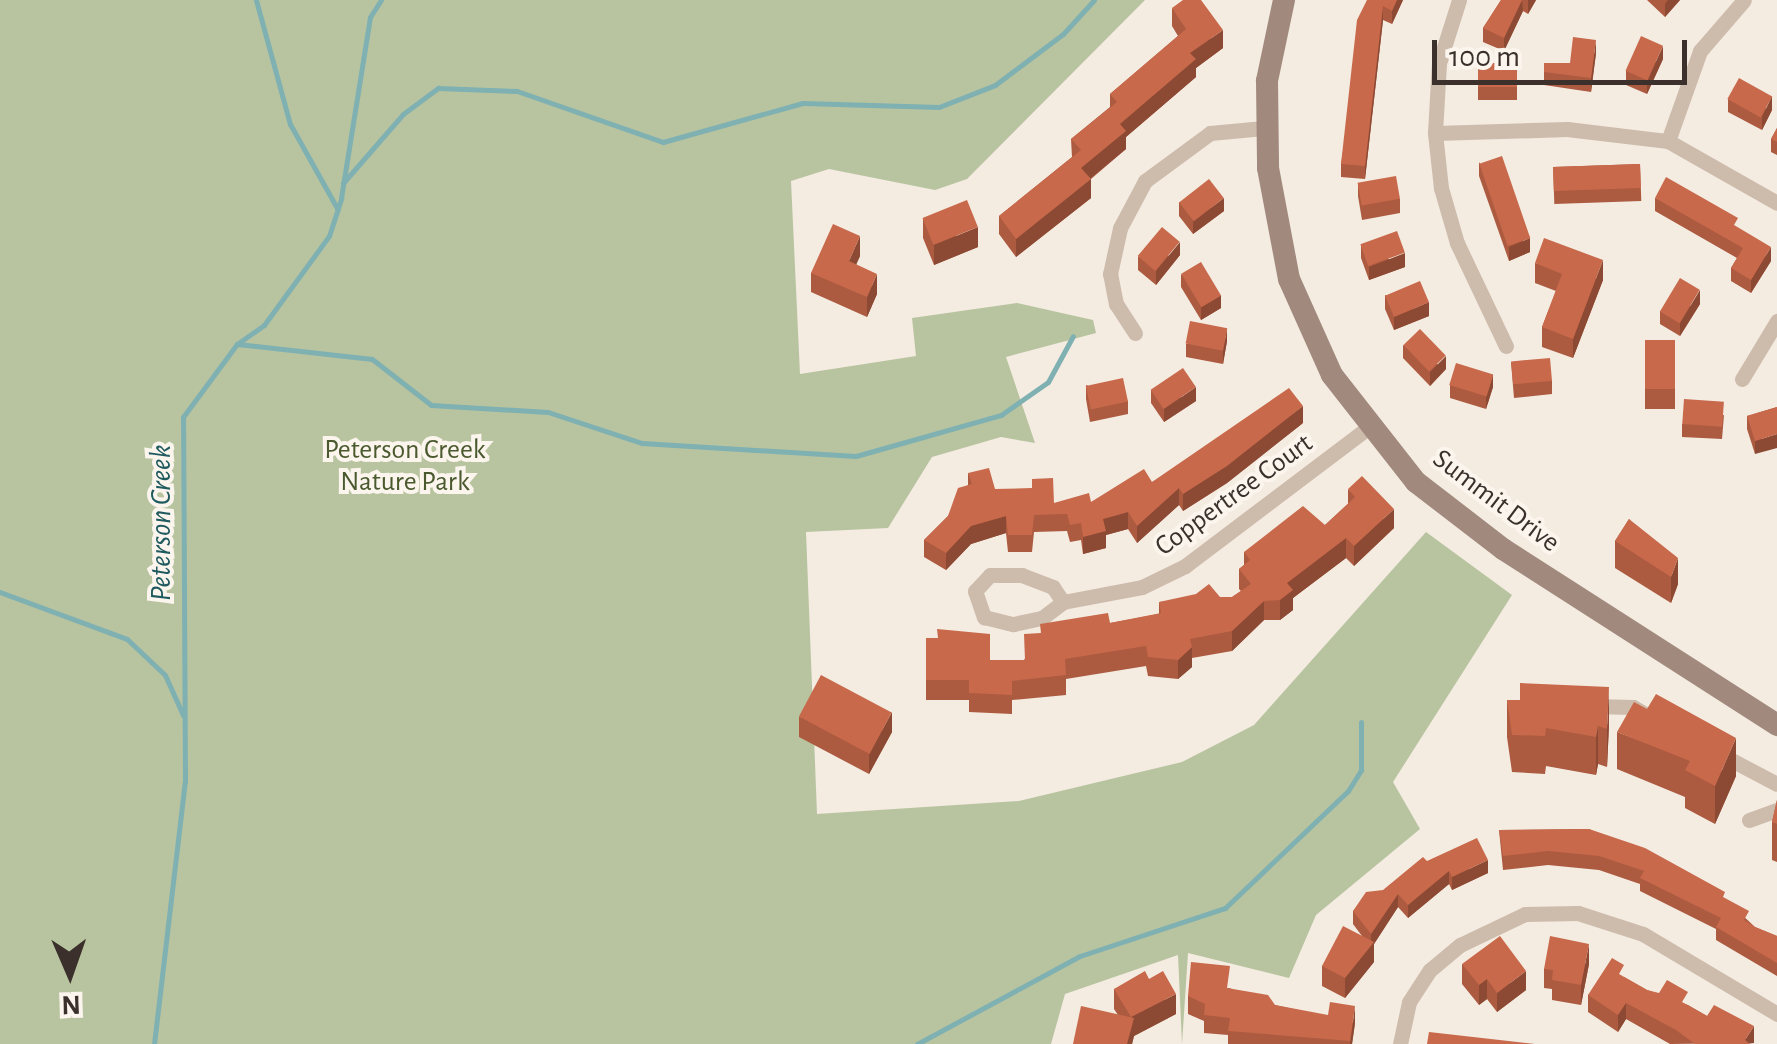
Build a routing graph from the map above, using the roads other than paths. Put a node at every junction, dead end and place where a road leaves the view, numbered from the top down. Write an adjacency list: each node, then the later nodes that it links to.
1 (1284, 0): 4 (main road, Summit Drive)
2 (1459, 0): 5 (street)
3 (1744, 0): 6 (street)
4 (1264, 128): 9 (street); 12 (main road, Summit Drive)
5 (1435, 133): 6 (street); 10 (street)
6 (1668, 141): 7 (street)
7 (1777, 203)
8 (1777, 322): 11 (street)
9 (1135, 333)
10 (1506, 346)
11 (1742, 380)
12 (1369, 428): 13 (street, Coppertree Court); 16 (main road, Summit Drive)
13 (1063, 602): 13 (street, Coppertree Court)
14 (1574, 706): 15 (street)
15 (1665, 724)
16 (1777, 726)
17 (1697, 741): 18 (street)
18 (1777, 784)
19 (1777, 810): 20 (street)
20 (1749, 820)
21 (1777, 1014): 22 (street)
22 (1400, 1044)

